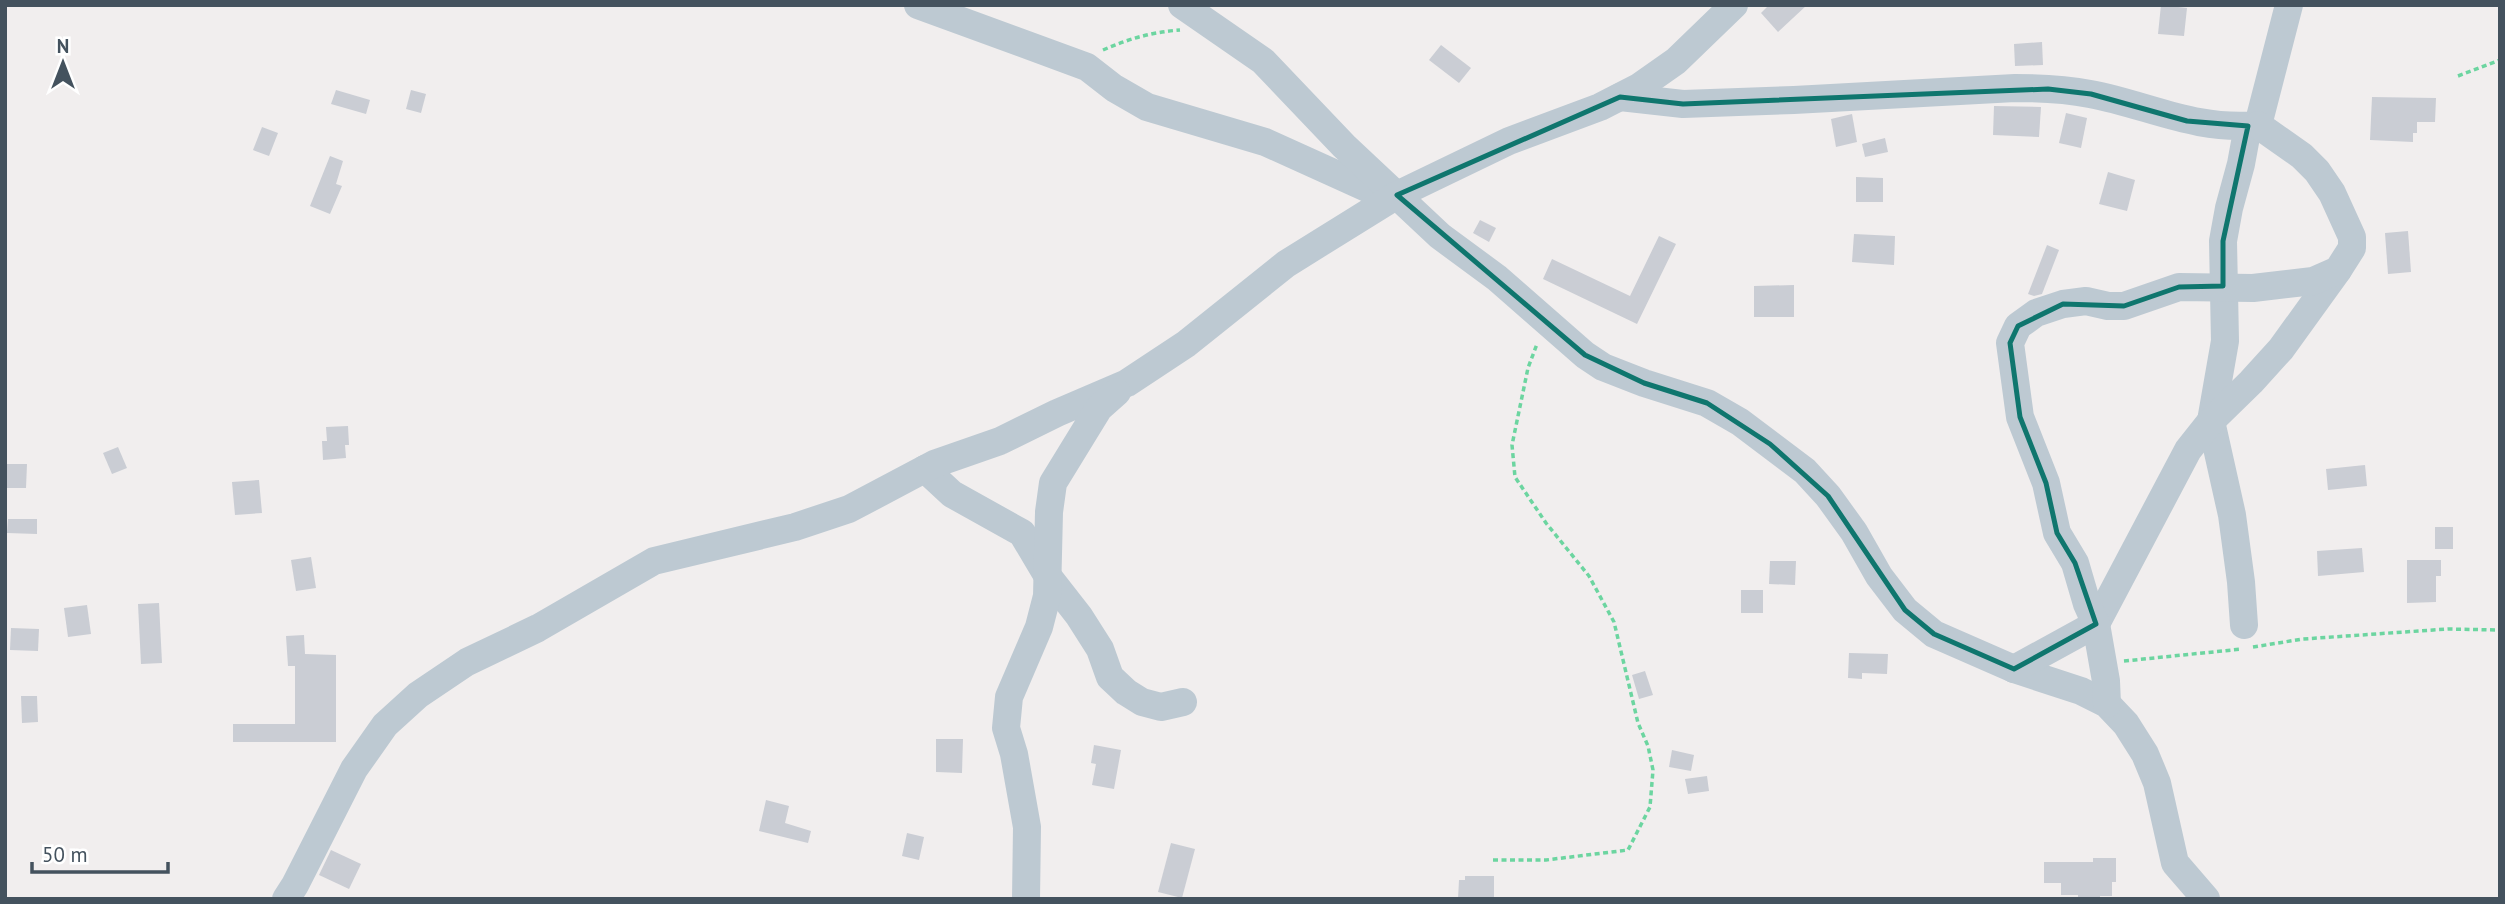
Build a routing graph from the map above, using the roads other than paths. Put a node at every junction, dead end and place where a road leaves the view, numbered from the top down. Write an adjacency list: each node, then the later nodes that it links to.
1 (918, 5): 7 (street)
2 (1181, 5): 7 (street)
3 (1734, 5): 5 (street)
4 (2289, 5): 6 (street)
5 (1620, 97): 6 (street); 7 (street)
6 (2253, 125): 8 (street); 9 (street)
7 (1397, 195): 10 (street); 16 (street)
8 (2338, 270): 9 (street); 11 (street)
9 (2223, 286): 11 (street); 14 (street)
10 (1127, 383): 12 (street); 13 (street)
11 (2211, 421): 14 (street); 15 (street)
12 (925, 469): 13 (street); 19 (street)
13 (1047, 575): 17 (street); 20 (street)
14 (2096, 624): 16 (street); 18 (street)
15 (2244, 625)
16 (2014, 669): 18 (street)
17 (1183, 702)
18 (2107, 704): 21 (street)
19 (286, 899)
20 (1026, 899)
21 (2206, 899)

